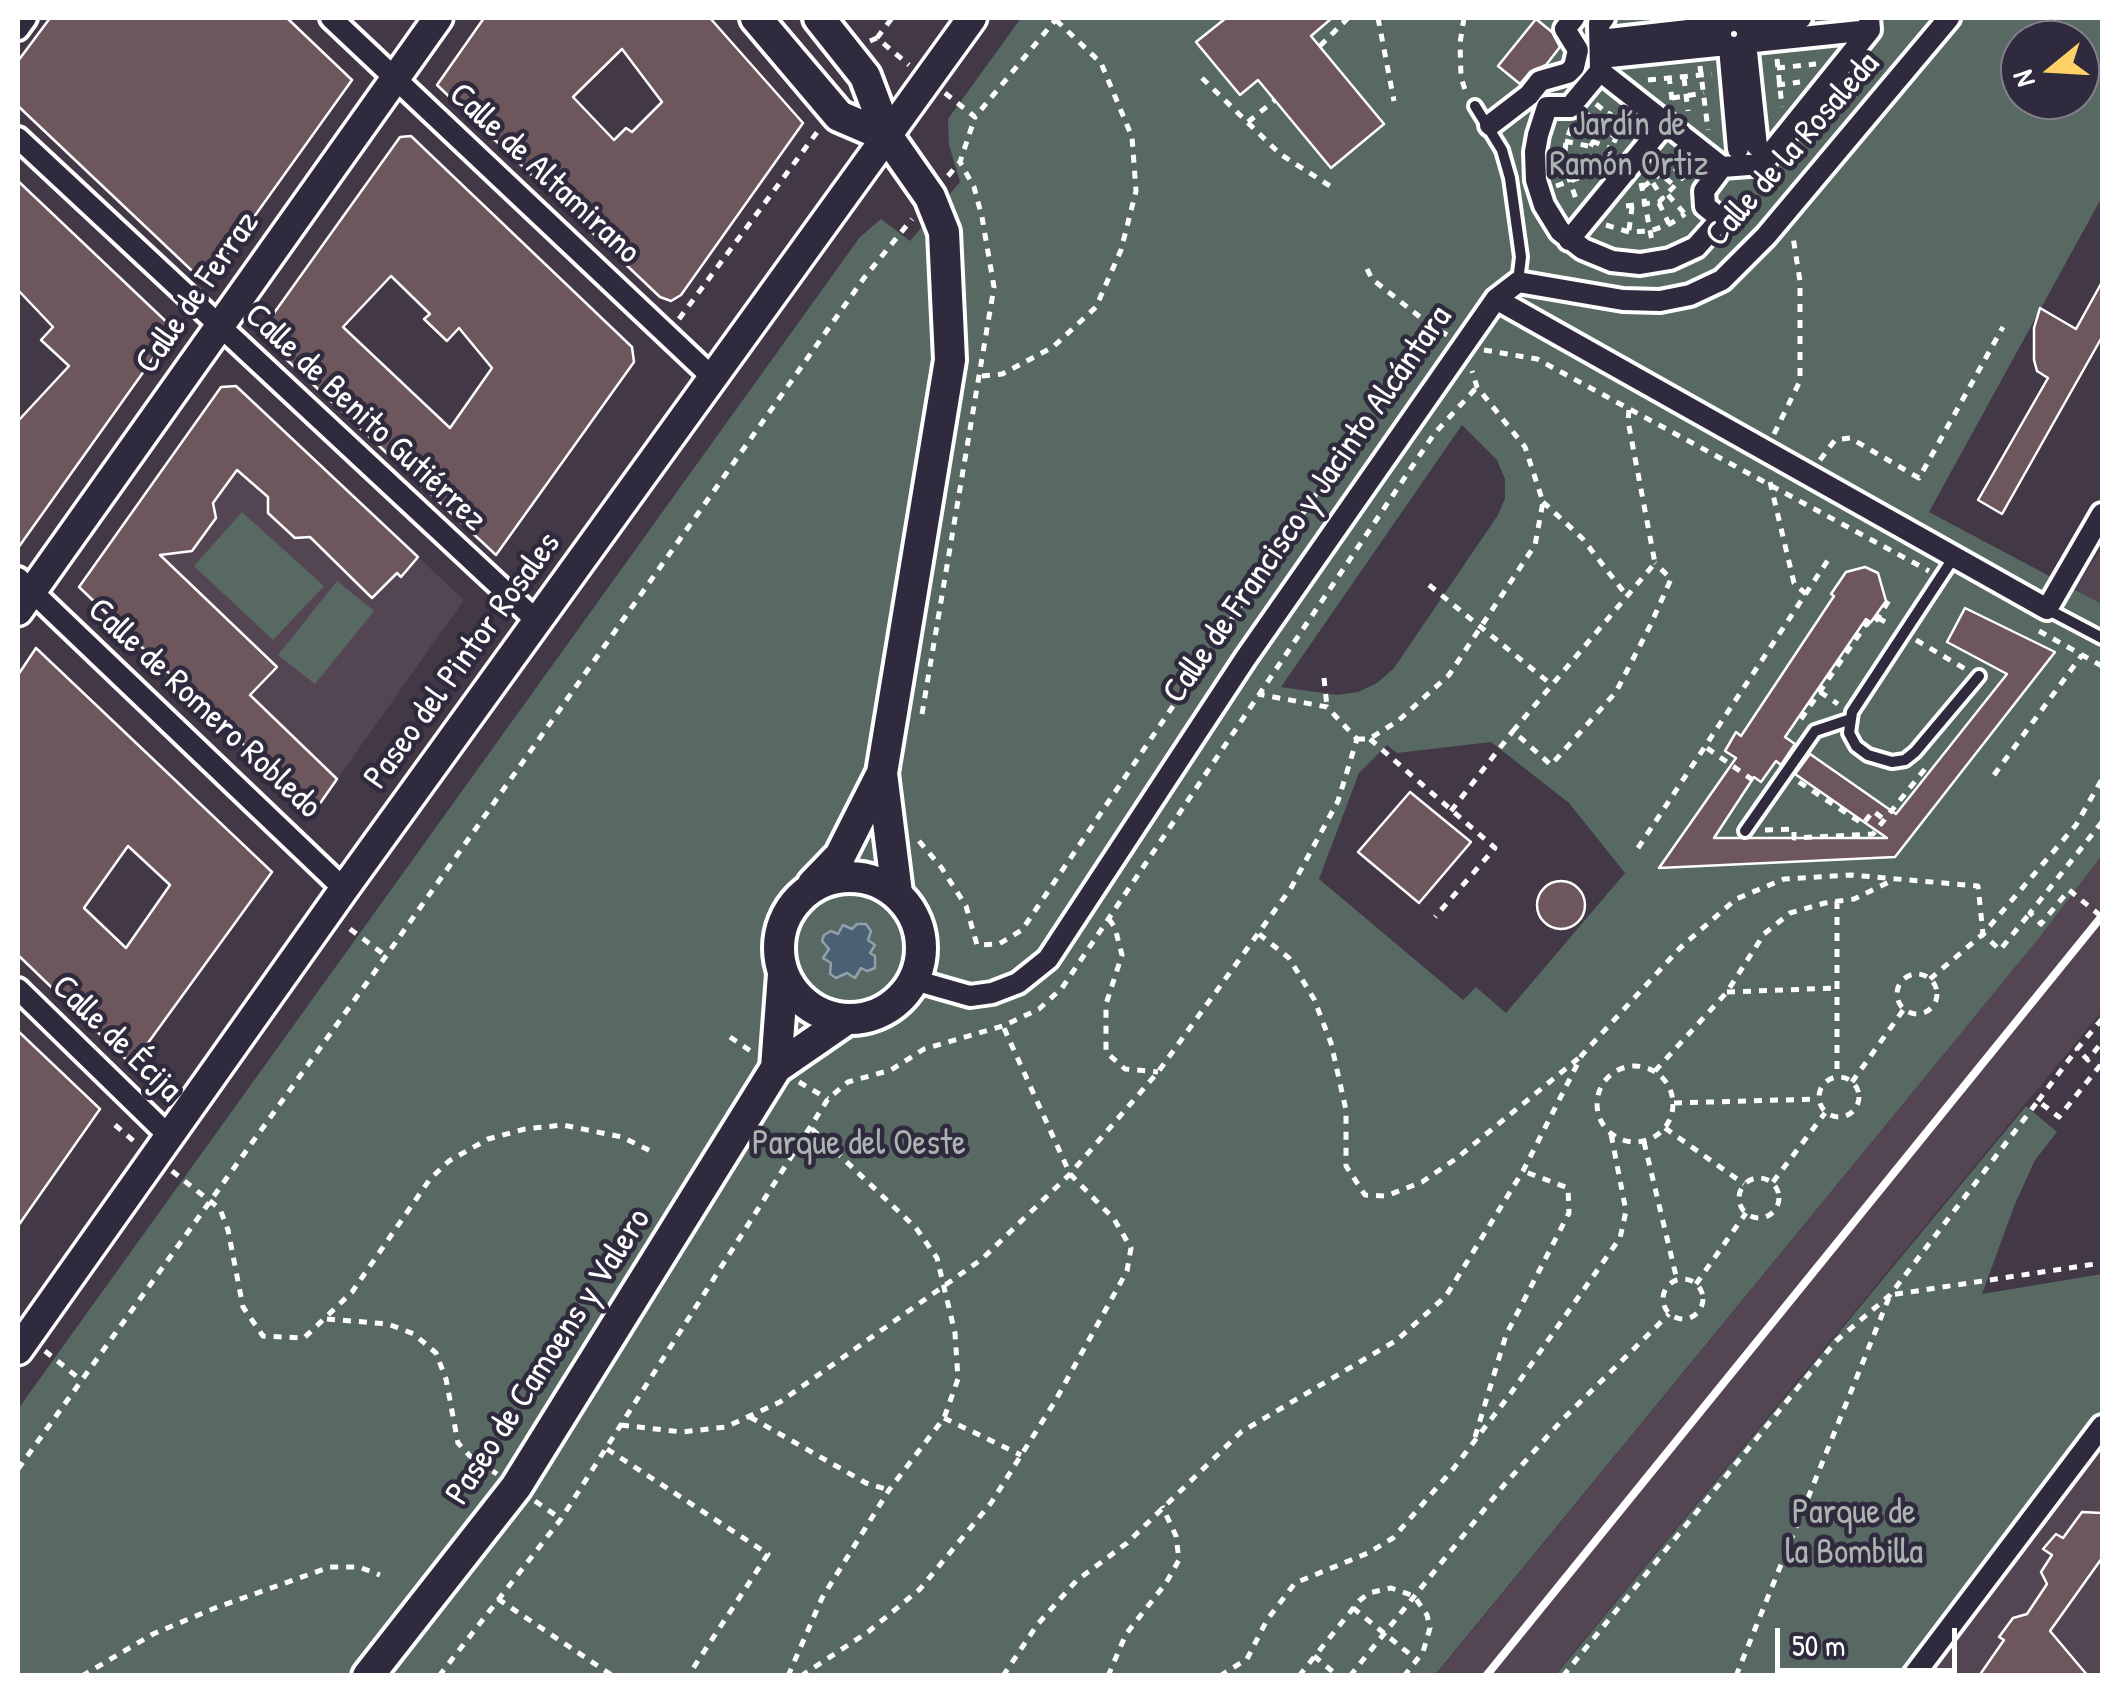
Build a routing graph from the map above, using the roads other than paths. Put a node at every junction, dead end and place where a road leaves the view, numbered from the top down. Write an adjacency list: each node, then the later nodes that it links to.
1 (26, 18): 12 (street)
2 (331, 18): 16 (street, Calle de Altamirano)
3 (438, 18): 16 (main road, Calle de Ferraz)
4 (756, 18): 20 (main road)
5 (819, 18): 20 (main road)
6 (972, 18): 20 (main road, Paseo del Pintor Rosales)
7 (1574, 18): 19 (street)
8 (1604, 18): 14 (street)
9 (1801, 18): 13 (street)
10 (1949, 18): 24 (street, Calle de la Rosaleda)
11 (1869, 24): 13 (street); 22 (street)
12 (18, 29)
13 (1734, 31): 14 (street); 14 (street); 15 (street)
14 (1600, 56): 18 (street); 23 (street)
15 (1739, 72): 15 (street)
16 (395, 78): 26 (main road, Calle de Ferraz); 27 (street, Calle de Altamirano)
17 (1476, 106): 19 (lane)
18 (1666, 122): 22 (street); 23 (street)
19 (1490, 125): 24 (lane)
20 (888, 136): 27 (main road, Paseo del Pintor Rosales); 36 (main road)
21 (18, 138): 26 (street, Calle de Benito Gutiérrez)
22 (1722, 167): 23 (street)
23 (1569, 240)
24 (1518, 282): 25 (street)
25 (1496, 300): 29 (street, Calle de Francisco y Jacinto Alcántara); 42 (street, Calle de Francisco y Jacinto Alcántara)
26 (220, 327): 30 (main road, Calle de Ferraz); 32 (street, Calle de Benito Gutiérrez)
27 (712, 378): 32 (main road, Paseo del Pintor Rosales)
28 (2102, 514): 31 (street)
29 (1954, 557): 31 (street, Calle de Francisco y Jacinto Alcántara); 35 (lane)
30 (22, 593): 38 (street, Calle de Romero Robledo)
31 (2047, 609): 33 (lane)
32 (538, 622): 38 (main road, Paseo del Pintor Rosales)
33 (2102, 638)
34 (1979, 676): 35 (lane)
35 (1848, 720): 37 (lane)
36 (882, 772): 39 (main road); 40 (main road)
37 (1745, 832)
38 (344, 889): 46 (main road, Paseo del Pintor Rosales)
39 (808, 889): 40 (main road); 41 (main road)
40 (897, 894): 42 (main road)
41 (783, 974): 44 (main road); 45 (main road)
42 (914, 980): 44 (main road)
43 (18, 989): 46 (street, Calle de Écija)
44 (847, 1019): 45 (main road)
45 (776, 1068): 49 (main road, Paseo de Camoens y Valero)
46 (161, 1147): 47 (main road, Paseo del Pintor Rosales)
47 (30, 1349)
48 (2102, 1426): 50 (street)
49 (368, 1676)
50 (1913, 1676)

